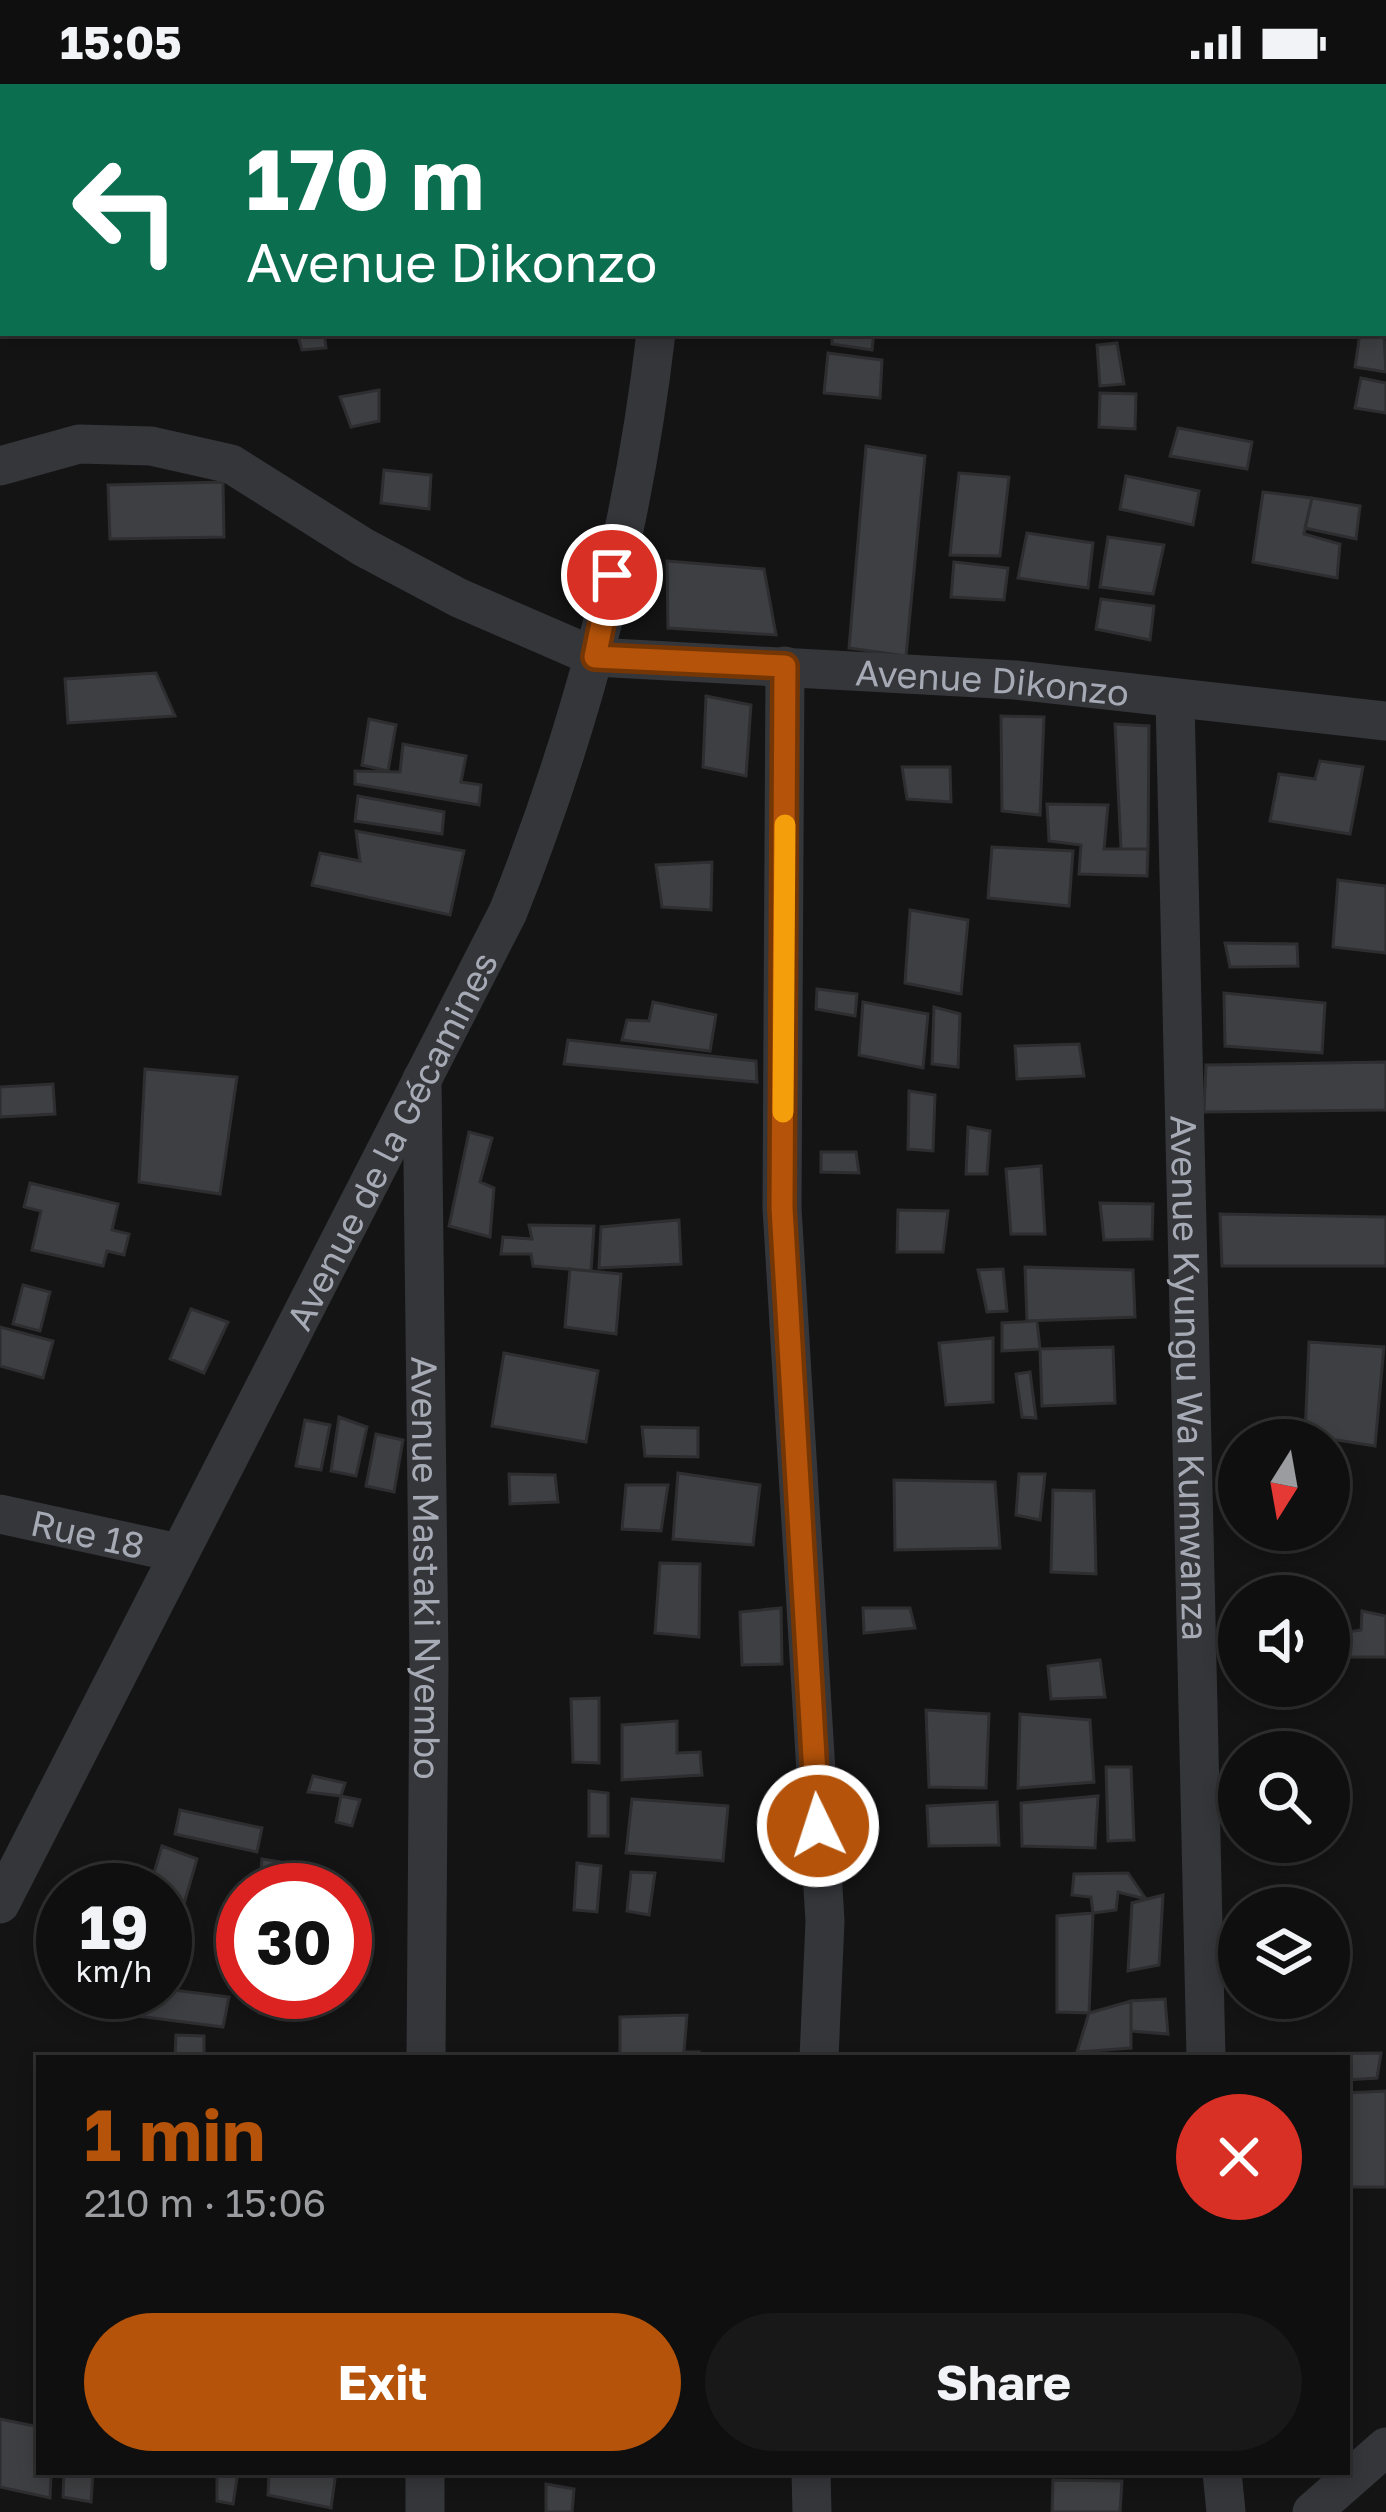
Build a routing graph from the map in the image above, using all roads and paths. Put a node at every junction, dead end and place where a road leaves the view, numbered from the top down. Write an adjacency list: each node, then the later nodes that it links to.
1 (656, 336): 3 (street, Avenue de la Gécamines)
2 (0, 466): 3 (street)
3 (595, 657): 4 (street, Avenue Dikonzo); 7 (street, Avenue de la Gécamines)
4 (785, 666): 5 (street, Avenue Dikonzo); 12 (street)
5 (1175, 700): 6 (street, Avenue Dikonzo); 13 (street, Avenue Kyungu Wa Kumwanza)
6 (1386, 721)
7 (422, 1075): 9 (street, Avenue de la Gécamines); 11 (street, Avenue Mastaki Nyembo)
8 (0, 1514): 9 (street, Rue 18)
9 (178, 1553): 10 (street, Avenue de la Gécamines)
10 (0, 1904)
11 (426, 2055)
12 (819, 2055)
13 (1206, 2055)
14 (1386, 2446): 21 (street)
15 (425, 2475): 18 (street)
16 (811, 2475): 19 (street)
17 (1222, 2475): 20 (street)
18 (425, 2512)
19 (812, 2512)
20 (1226, 2512)
21 (1312, 2512)

